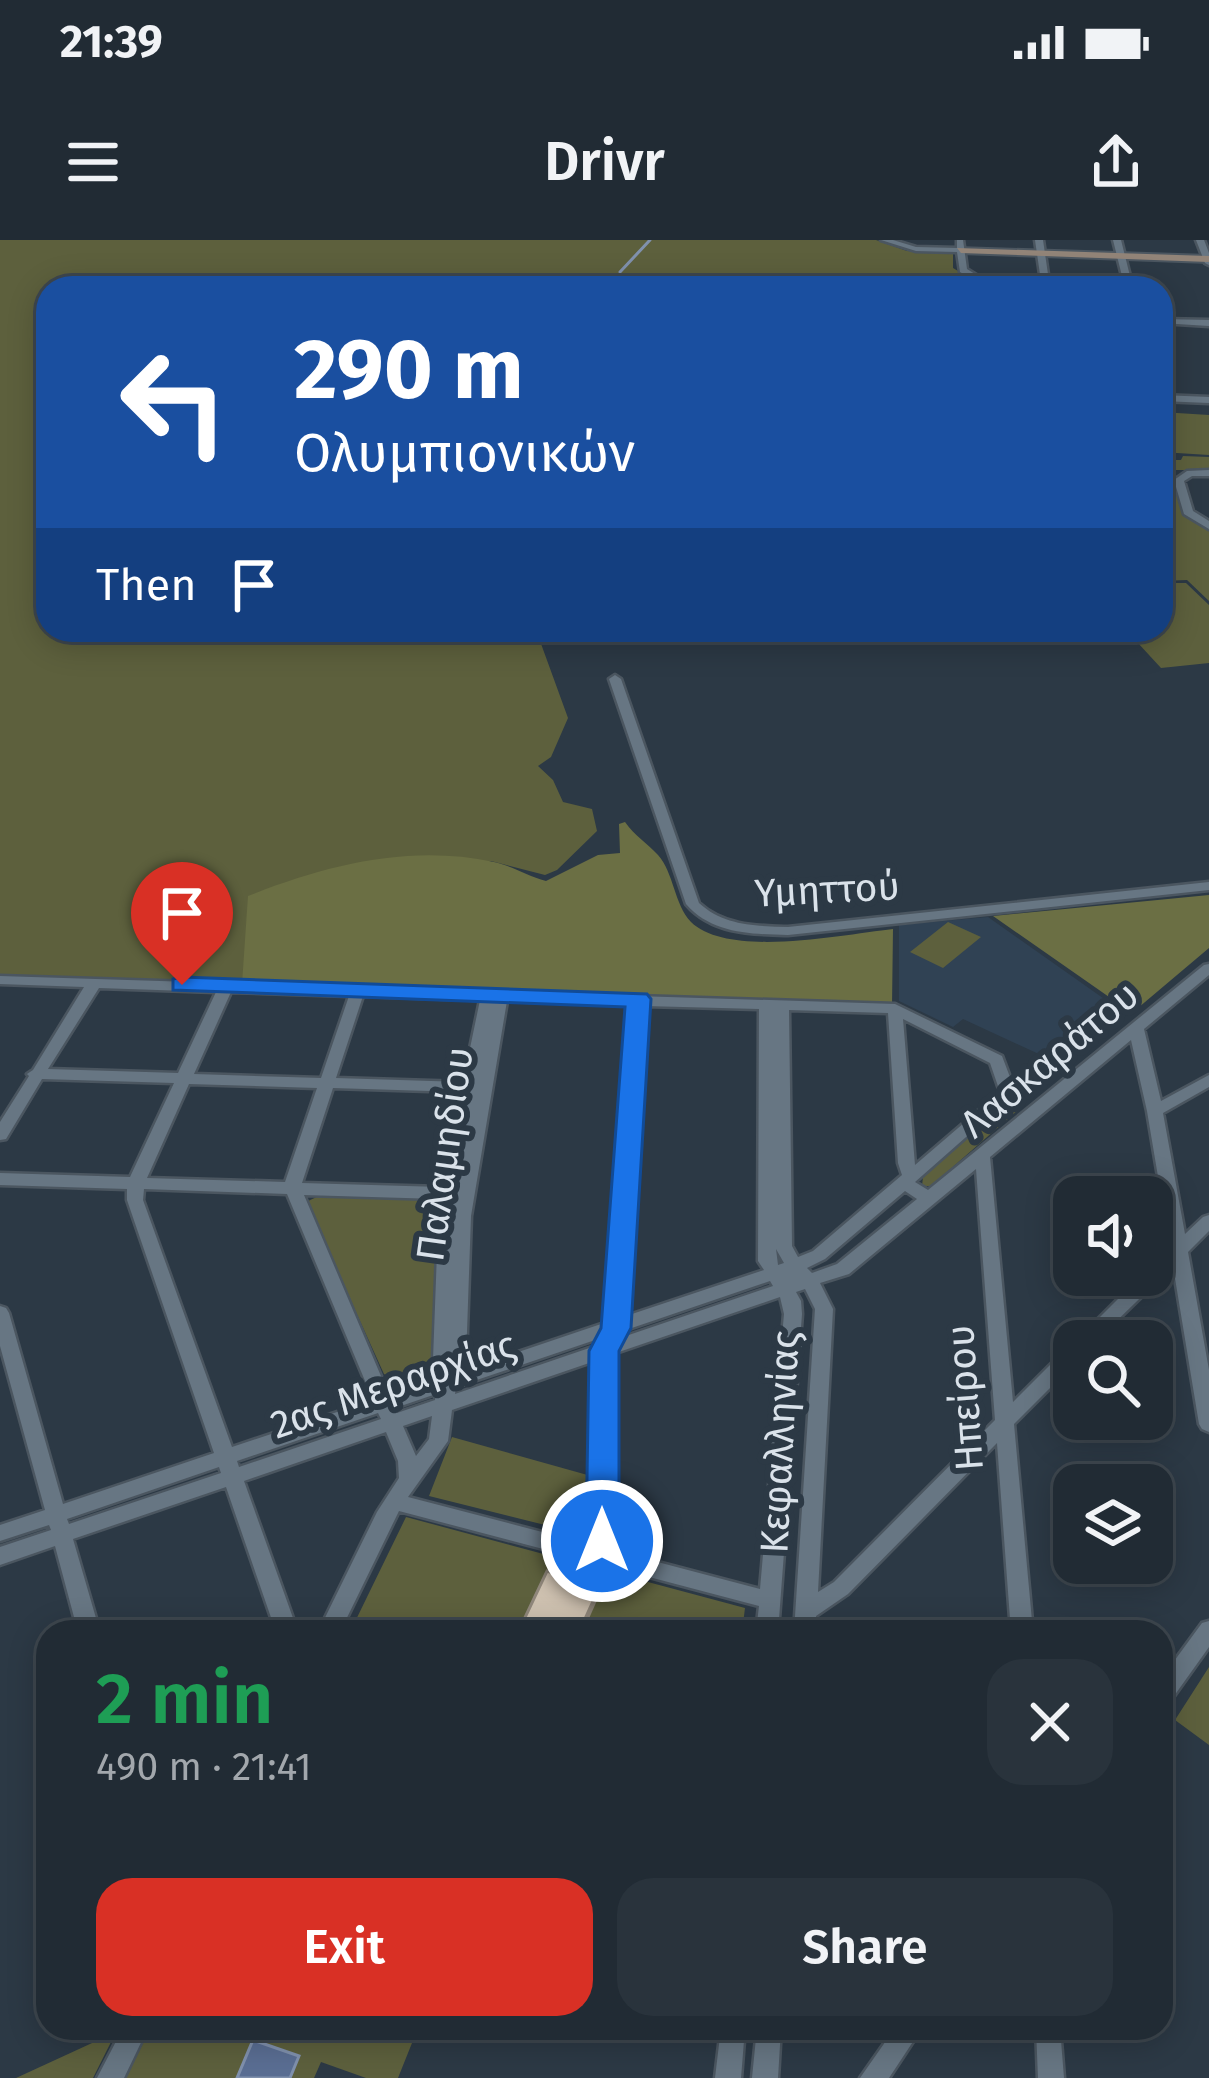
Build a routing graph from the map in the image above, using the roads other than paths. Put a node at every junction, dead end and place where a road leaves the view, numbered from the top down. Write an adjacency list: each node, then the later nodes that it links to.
1 (885, 240): 4 (street)
2 (1117, 240): 6 (street)
3 (1201, 240): 7 (street)
4 (961, 248): 5 (street); 8 (street)
5 (1041, 250): 6 (street)
6 (1121, 257): 7 (street); 9 (street)
7 (1209, 261)
8 (973, 276)
9 (1126, 276)
10 (1173, 322): 11 (street)
11 (1209, 323)
12 (1173, 398): 13 (street)
13 (1209, 400)
14 (1209, 473): 15 (street)
15 (1209, 526)
16 (615, 679): 17 (street, Υμηττού)
17 (1209, 886)
18 (1209, 968): 27 (street, Λασκαράτου)
19 (0, 980): 20 (street)
20 (94, 982): 21 (street); 28 (street)
21 (226, 986): 22 (street); 29 (street)
22 (358, 990): 23 (street); 31 (street)
23 (495, 994): 24 (street); 32 (street, Παλαμηδίου)
24 (638, 999): 25 (street); 49 (street)
25 (774, 1004): 26 (street); 44 (street); 45 (street, Κεφαλληνίας)
26 (898, 1009): 37 (street); 37 (street, Λασκαράτου)
27 (1136, 1030): 33 (street); 35 (street, Λασκαράτου)
28 (35, 1074): 29 (street); 34 (street)
29 (183, 1079): 31 (street); 38 (street)
30 (1209, 1080): 33 (street)
31 (326, 1083): 32 (street); 39 (street)
32 (478, 1088): 40 (street, Παλαμηδίου)
33 (1155, 1111): 43 (street)
34 (0, 1135)
35 (983, 1158): 41 (street, Λασκαράτου); 54 (street, Ηπείρου)
36 (0, 1179): 38 (street)
37 (907, 1180): 41 (street); 44 (street, Λασκαράτου)
38 (136, 1183): 39 (street); 56 (street)
39 (292, 1187): 40 (street); 53 (street)
40 (456, 1193): 52 (street, Παλαμηδίου)
41 (929, 1199): 46 (street, Λασκαράτου)
42 (1209, 1221): 43 (street)
43 (1177, 1252): 48 (street); 55 (street)
44 (795, 1266): 45 (street, 2ας Μεραρχίας); 46 (street, Κεφαλληνίας)
45 (779, 1282): 46 (street, 2ας Μεραρχίας); 49 (street, 2ας Μεραρχίας); 50 (street, 2ας Μεραρχίας); 63 (street, Κεφαλληνίας)
46 (812, 1283): 68 (street, Κεφαλληνίας)
47 (0, 1313): 59 (street)
48 (1107, 1320)
49 (616, 1328): 50 (street); 52 (street, 2ας Μεραρχίας)
50 (604, 1351): 52 (street, 2ας Μεραρχίας); 62 (street)
51 (1053, 1373): 54 (street)
52 (449, 1385): 53 (street, 2ας Μεραρχίας); 57 (street, Παλαμηδίου)
53 (388, 1413): 56 (street, 2ας Μεραρχίας); 57 (street)
54 (1005, 1422): 69 (street); 70 (street, Ηπείρου)
55 (1209, 1424)
56 (231, 1466): 59 (street, 2ας Μεραρχίας); 65 (street)
57 (409, 1479): 58 (street, Παλαμηδίου)
58 (394, 1502): 62 (street); 66 (street, Παλαμηδίου)
59 (59, 1524): 60 (street, 2ας Μεραρχίας); 61 (street, 2ας Μεραρχίας); 64 (street)
60 (0, 1533)
61 (0, 1556)
62 (602, 1556): 63 (street)
63 (770, 1600): 67 (street, Κεφαλληνίας)
64 (86, 1620)
65 (283, 1620)
66 (334, 1620)
67 (768, 1620)
68 (807, 1620)
69 (808, 1620)
70 (1021, 1620)
71 (1209, 1630): 72 (street)
72 (1173, 1680)
73 (130, 2040): 78 (street)
74 (732, 2040): 79 (street)
75 (768, 2040): 80 (street)
76 (901, 2040): 81 (street)
77 (1049, 2040): 82 (street)
78 (110, 2078)
79 (728, 2078)
80 (765, 2078)
81 (873, 2078)
82 (1051, 2078)

